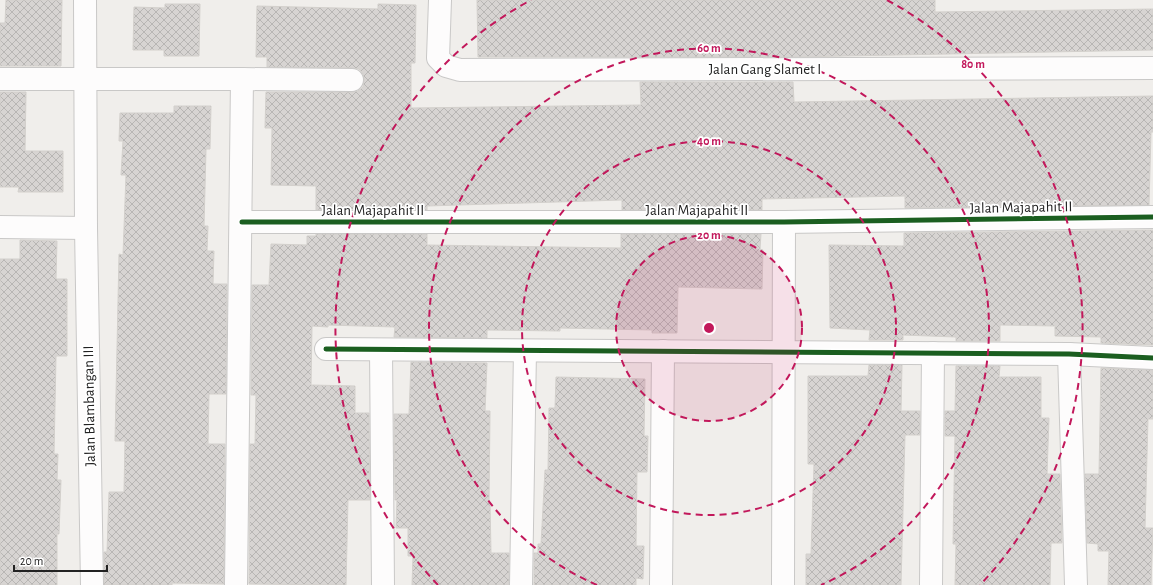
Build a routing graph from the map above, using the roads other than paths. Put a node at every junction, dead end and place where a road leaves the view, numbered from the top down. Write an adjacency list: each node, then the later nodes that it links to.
1 (85, 0): 5 (street, Jalan Blambangan III)
2 (440, 0): 3 (street, Jalan Gang Slamet I)
3 (1153, 68)
4 (0, 79): 5 (street)
5 (86, 79): 6 (street); 12 (street, Jalan Blambangan III)
6 (242, 79): 7 (street); 9 (street)
7 (352, 80)
8 (1153, 217): 10 (street, Jalan Majapahit II)
9 (242, 222): 10 (street, Jalan Majapahit II); 22 (street)
10 (784, 222): 17 (street)
11 (0, 227): 12 (street)
12 (86, 228): 21 (street, Jalan Blambangan III)
13 (326, 349): 14 (street)
14 (381, 350): 15 (street); 23 (street)
15 (525, 351): 16 (street); 24 (street)
16 (663, 351): 17 (street); 25 (street)
17 (784, 352): 18 (street); 26 (street)
18 (933, 353): 19 (street); 27 (street)
19 (1069, 354): 20 (street); 28 (street)
20 (1153, 358)
21 (92, 585)
22 (236, 585)
23 (383, 585)
24 (521, 585)
25 (661, 585)
26 (783, 585)
27 (931, 585)
28 (1076, 585)

